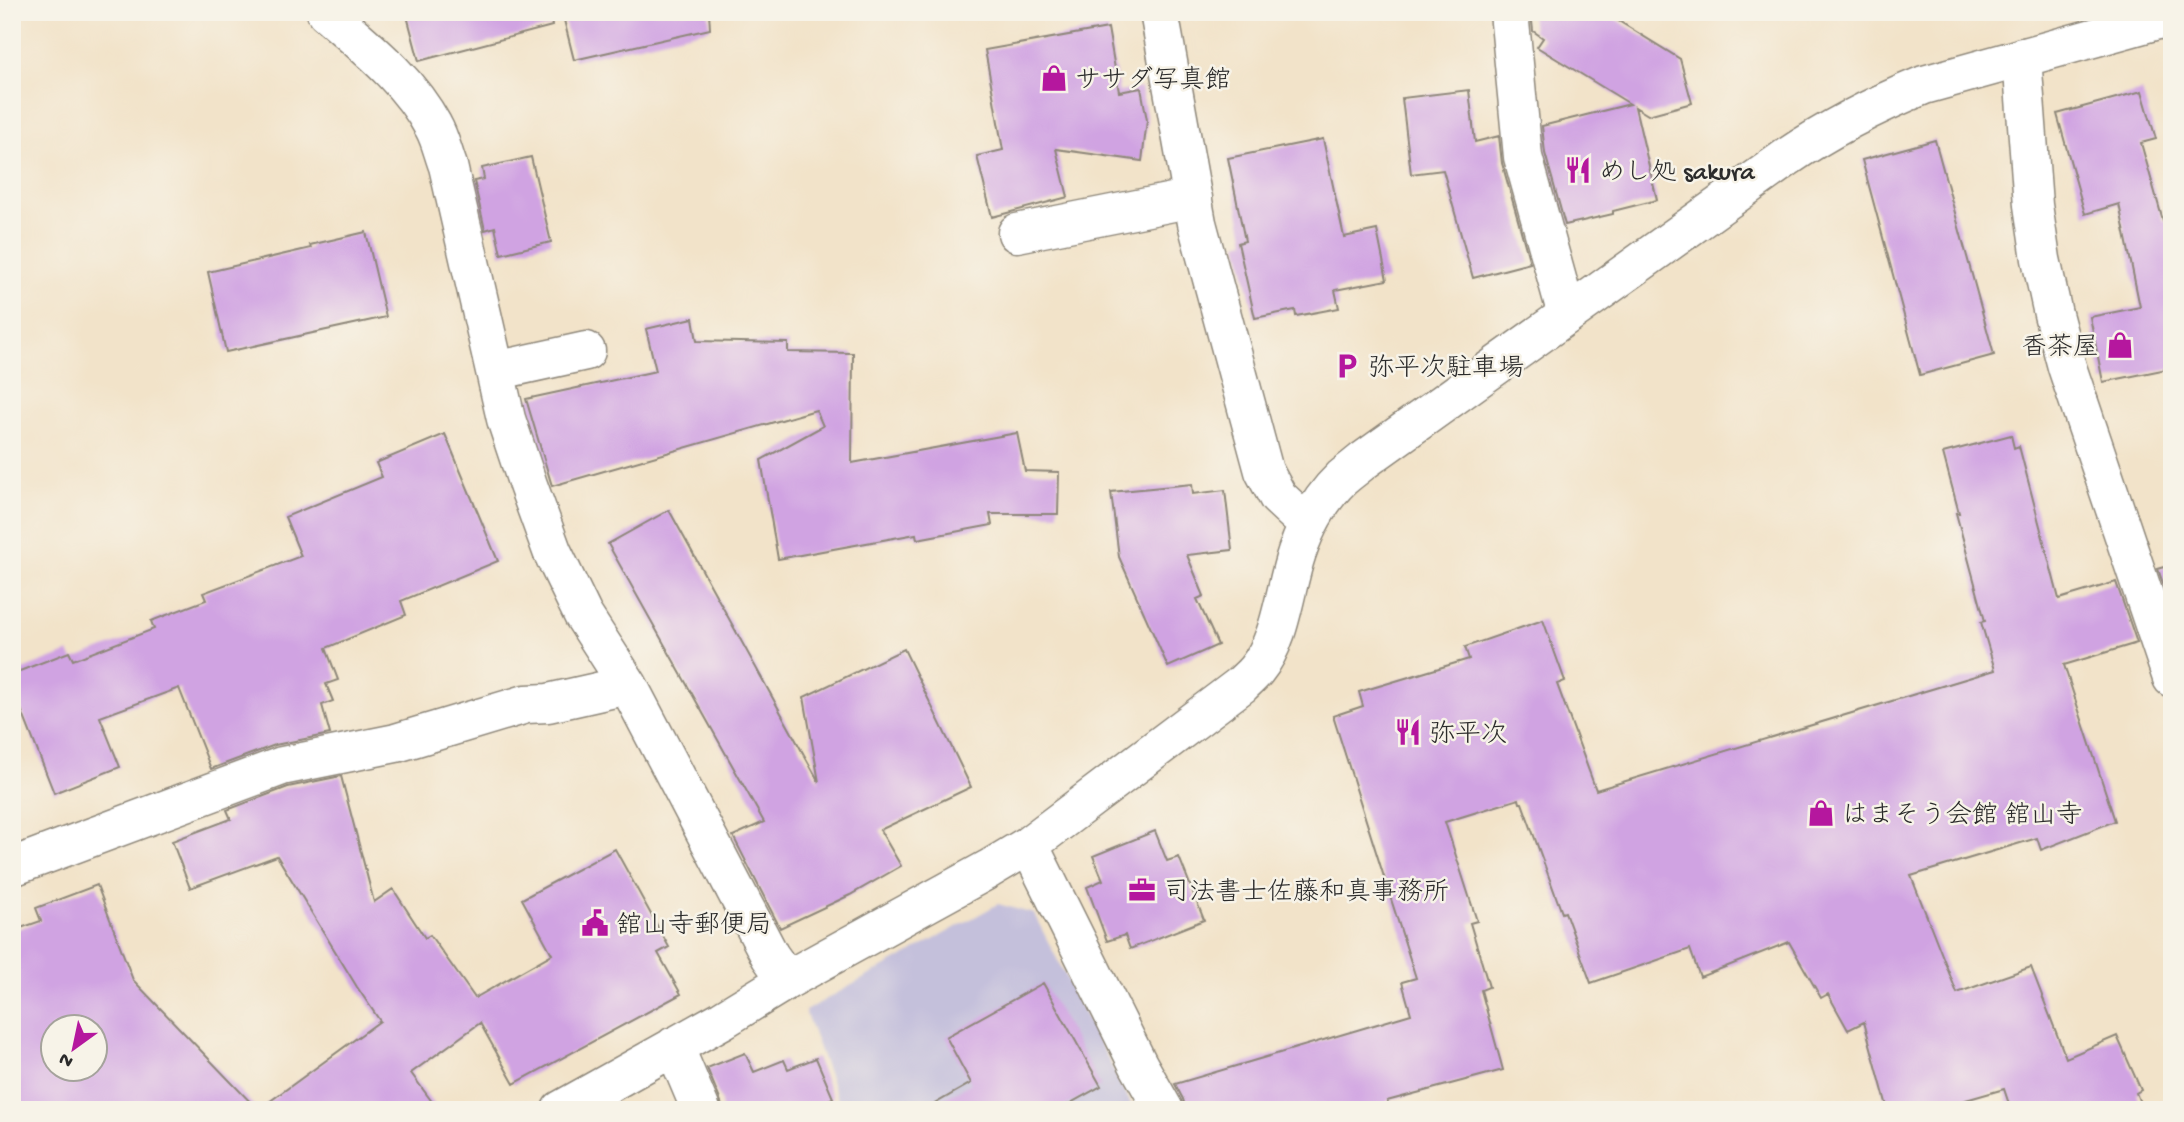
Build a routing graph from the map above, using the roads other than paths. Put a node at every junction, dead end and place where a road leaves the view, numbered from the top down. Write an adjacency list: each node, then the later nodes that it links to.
1 (326, 12): 10 (street)
2 (1159, 12): 6 (street)
3 (1509, 12): 8 (street)
4 (2172, 16): 5 (street)
5 (2022, 57): 8 (street); 12 (street)
6 (1193, 198): 7 (street); 11 (street)
7 (1017, 233)
8 (1567, 315): 11 (street)
9 (586, 351): 10 (street)
10 (495, 371): 13 (street)
11 (1308, 525): 14 (street)
12 (2172, 678)
13 (628, 685): 15 (street); 16 (street)
14 (1029, 845): 16 (street); 20 (street)
15 (12, 867)
16 (787, 979): 17 (street)
17 (674, 1046): 18 (street); 19 (street)
18 (561, 1110)
19 (701, 1110)
20 (1164, 1110)

